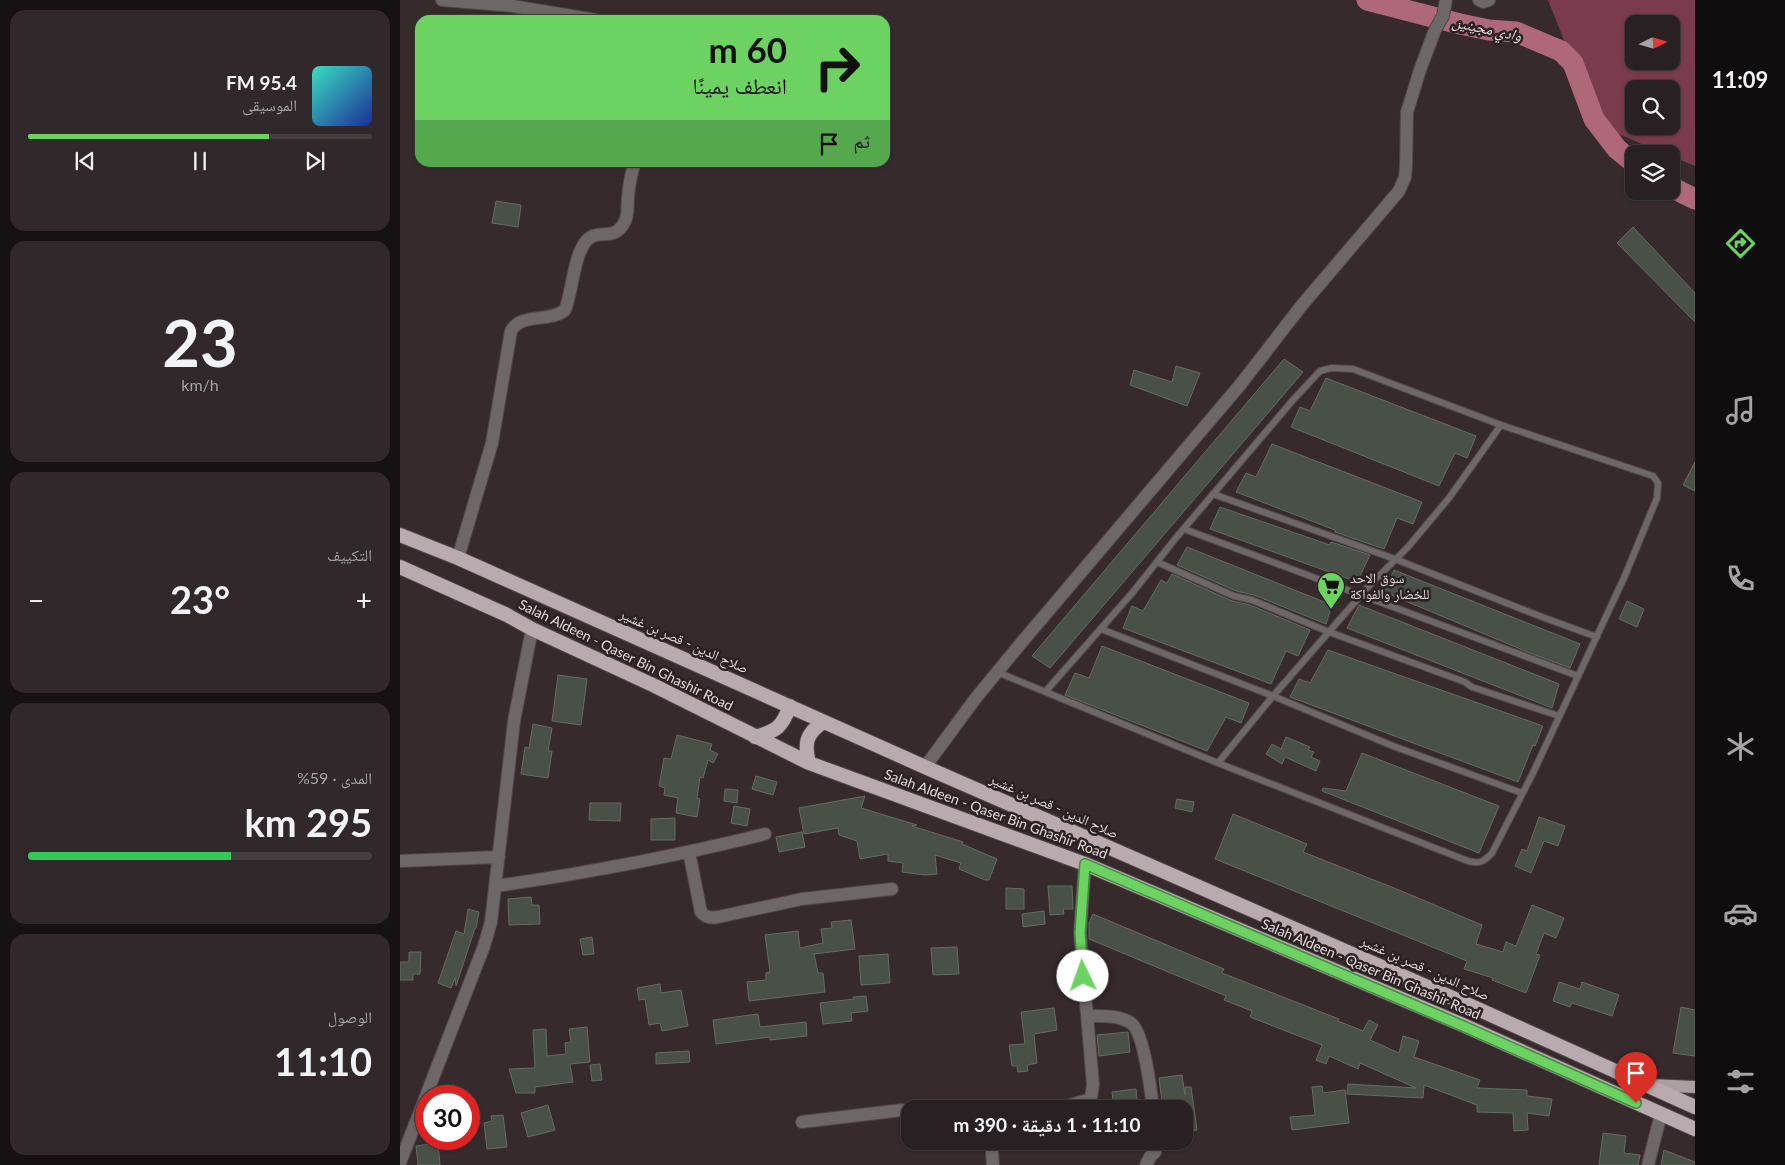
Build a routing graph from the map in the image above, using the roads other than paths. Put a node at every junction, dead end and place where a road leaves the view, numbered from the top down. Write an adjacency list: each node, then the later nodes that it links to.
1 (442, 0): 5 (street)
2 (1446, 0): 20 (street)
3 (1479, 0): 4 (street)
4 (1490, 0)
5 (566, 15)
6 (634, 167): 11 (street)
7 (1501, 425): 8 (lane); 12 (lane); 19 (lane)
8 (1212, 494): 9 (lane); 12 (lane)
9 (1184, 529): 13 (lane); 15 (lane)
10 (400, 535): 11 (highway, صلاح الدين - قصر بن غشير)
11 (458, 558): 24 (highway, صلاح الدين - قصر بن غشير)
12 (1395, 559): 15 (lane); 19 (lane)
13 (1157, 562): 17 (lane); 18 (lane)
14 (400, 568): 16 (highway, Salah Aldeen - Qaser Bin Ghashir Road)
15 (1361, 595): 18 (lane); 21 (lane)
16 (532, 629): 27 (highway, Salah Aldeen - Qaser Bin Ghashir Road); 34 (street)
17 (1101, 629): 22 (lane); 23 (lane)
18 (1329, 632): 23 (lane); 25 (lane)
19 (1597, 637): 21 (lane)
20 (998, 672): 22 (lane); 30 (street)
21 (1578, 676): 25 (lane)
22 (1046, 691): 29 (lane)
23 (1272, 696): 29 (lane); 31 (lane)
24 (790, 706): 26 (highway, صلاح الدين - قصر بن غشير); 27 (highway)
25 (1559, 716): 31 (lane)
26 (823, 722): 28 (highway); 30 (highway, صلاح الدين - قصر بن غشير)
27 (755, 737): 28 (highway, Salah Aldeen - Qaser Bin Ghashir Road)
28 (809, 762): 36 (highway, Salah Aldeen - Qaser Bin Ghashir Road)
29 (1218, 763): 31 (lane)
30 (925, 767): 40 (highway, صلاح الدين - قصر بن غشير)
31 (1522, 793)
32 (765, 834): 33 (street)
33 (689, 852): 37 (street); 38 (street)
34 (499, 857): 35 (street); 37 (street)
35 (400, 861)
36 (1085, 864): 39 (street); 46 (highway, Salah Aldeen - Qaser Bin Ghashir Road)
37 (496, 886): 51 (street)
38 (892, 889)
39 (1089, 1016): 42 (street); 43 (street)
40 (1649, 1085): 41 (main road); 44 (highway, صلاح الدين - قصر بن غشير)
41 (1695, 1087)
42 (1088, 1100)
43 (1152, 1100)
44 (1695, 1107)
45 (901, 1110): 47 (street)
46 (1661, 1114): 48 (highway, Salah Aldeen - Qaser Bin Ghashir Road); 54 (street)
47 (802, 1122)
48 (1695, 1129)
49 (992, 1150): 52 (street)
50 (1155, 1150): 53 (street)
51 (400, 1163)
52 (993, 1165)
53 (1146, 1165)
54 (1648, 1165)

